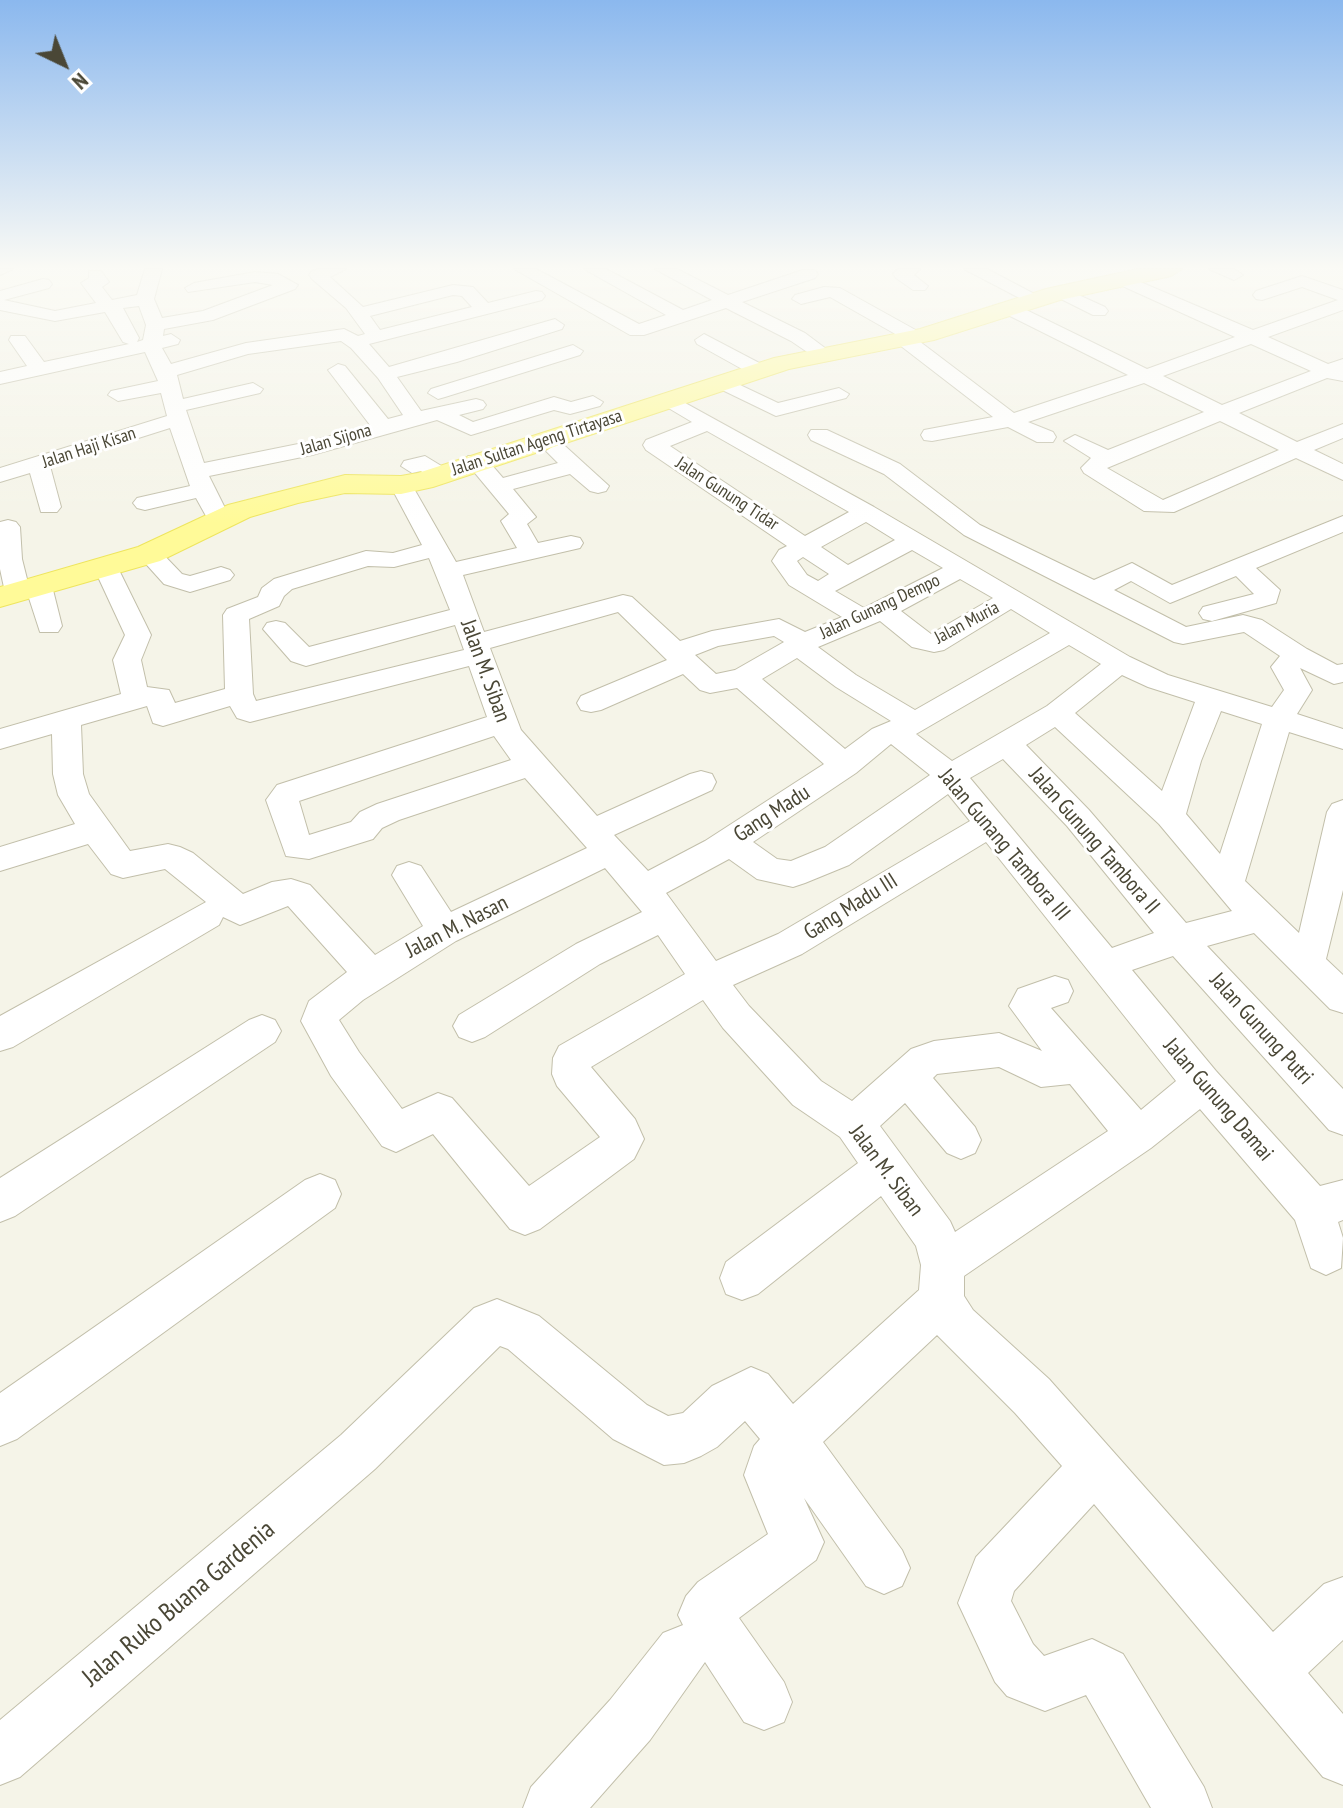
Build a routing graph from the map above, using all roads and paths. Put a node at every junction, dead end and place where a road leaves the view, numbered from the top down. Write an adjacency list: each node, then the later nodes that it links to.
1 (28, 353): 22 (street)
2 (71, 353): 19 (street)
3 (105, 353): 19 (street)
4 (159, 353): 30 (street)
5 (234, 353): 30 (street)
6 (371, 353): 26 (street)
7 (461, 353): 18 (street)
8 (567, 353): 34 (street)
9 (728, 353): 24 (street)
10 (812, 353): 20 (street)
11 (854, 353): 20 (main road, Jalan Sultan Ageng Tirtayasa)
12 (935, 353): 42 (street)
13 (945, 353): 29 (street)
14 (1099, 353): 27 (street)
15 (1208, 353): 17 (street)
16 (1292, 353): 25 (street)
17 (1201, 356): 21 (street); 27 (street)
18 (432, 362): 26 (street); 34 (street)
19 (75, 364): 22 (street)
20 (822, 365): 24 (main road, Jalan Sultan Ageng Tirtayasa); 31 (street)
21 (1222, 366)
22 (40, 370): 28 (street)
23 (338, 370): 44 (street)
24 (758, 370): 31 (main road, Jalan Sultan Ageng Tirtayasa)
25 (1338, 372): 40 (street)
26 (385, 374): 36 (street)
27 (1145, 376): 40 (street); 42 (street)
28 (0, 378)
29 (986, 378)
30 (167, 379): 33 (street); 39 (street)
31 (721, 382): 35 (main road, Jalan Sultan Ageng Tirtayasa)
32 (253, 389): 39 (street, Jalan Haji Kisan)
33 (118, 395)
34 (471, 395): 36 (street); 38 (street, Jalan Sijona)
35 (667, 399): 37 (main road, Jalan Sultan Ageng Tirtayasa); 43 (street)
36 (412, 410): 38 (street, Jalan Sijona); 44 (street, Jalan Sijona)
37 (589, 411): 41 (street); 49 (main road, Jalan Sultan Ageng Tirtayasa)
38 (439, 412): 41 (street)
39 (176, 413): 56 (street, Jalan Haji Kisan); 61 (street)
40 (1218, 413): 53 (street); 54 (street)
41 (513, 416): 49 (street)
42 (1012, 420): 47 (street); 48 (street)
43 (707, 423): 65 (street); 75 (street, Jalan Gunung Tidar)
44 (383, 427): 51 (street, Jalan Sijona)
45 (1343, 430): 53 (street)
46 (819, 435): 52 (street)
47 (932, 435)
48 (1045, 437)
49 (544, 439): 55 (main road, Jalan Sultan Ageng Tirtayasa); 57 (street)
50 (1075, 441): 54 (street)
51 (326, 444): 61 (street, Jalan Sijona); 62 (street)
52 (871, 450): 65 (street); 72 (street)
53 (1299, 451): 54 (street); 59 (street)
54 (1107, 458)
55 (476, 461): 60 (main road, Jalan Sultan Ageng Tirtayasa); 63 (street)
56 (39, 465): 58 (street, Jalan Haji Kisan); 67 (street)
57 (573, 466): 63 (street); 64 (street)
58 (4, 467)
59 (1343, 473)
60 (407, 476): 62 (main road, Jalan Sultan Ageng Tirtayasa); 78 (street, Jalan M. Siban)
61 (199, 481): 66 (street, Jalan Sijona); 69 (street)
62 (345, 484): 69 (main road, Jalan Sultan Ageng Tirtayasa)
63 (499, 486): 76 (street)
64 (598, 486)
65 (830, 493): 68 (street)
66 (145, 503)
67 (49, 507)
68 (866, 512): 74 (street); 75 (street)
69 (219, 520): 77 (main road, Jalan Sultan Ageng Tirtayasa)
70 (1343, 523): 80 (street)
71 (8, 527): 85 (street)
72 (972, 530): 74 (street); 84 (street)
73 (571, 543): 76 (street)
74 (923, 545): 81 (street); 83 (street)
75 (807, 546): 83 (street, Jalan Gunung Tidar); 86 (street)
76 (530, 550): 78 (street)
77 (149, 554): 79 (main road, Jalan Sultan Ageng Tirtayasa); 82 (street)
78 (443, 560): 94 (street, Jalan M. Siban); 102 (street)
79 (105, 566): 85 (main road, Jalan Sultan Ageng Tirtayasa); 103 (street)
80 (1239, 566): 87 (street); 87 (street)
81 (962, 568): 88 (street); 89 (street, Jalan Gunang Dempo)
82 (221, 575)
83 (848, 576): 86 (street)
84 (1094, 590): 87 (street); 93 (street)
85 (19, 591): 90 (street)
86 (817, 591): 89 (street)
87 (1170, 595)
88 (1012, 598): 89 (street, Jalan Muria); 92 (street)
89 (872, 614): 95 (street, Jalan Gunang Dempo)
90 (49, 626)
91 (276, 629): 94 (street)
92 (1066, 635): 98 (street); 110 (street, Gang Madu)
93 (1183, 636): 96 (street); 101 (street)
94 (474, 637): 97 (street); 102 (street); 109 (street, Jalan M. Siban)
95 (801, 644): 97 (street, Jalan Gunang Tambora III); 100 (street, Jalan Gunang Dempo); 110 (street, Jalan Gunang Tambora III)
96 (1297, 655): 99 (street); 108 (street)
97 (679, 658): 100 (street); 105 (street, Jalan Gunang Tambora III)
98 (1120, 663): 101 (street); 106 (street)
99 (1343, 673)
100 (743, 678): 115 (street)
101 (1158, 681): 104 (street)
102 (239, 694): 103 (street)
103 (136, 699): 107 (street)
104 (1211, 699): 108 (street); 119 (street)
105 (591, 703)
106 (1057, 713): 113 (street); 119 (street)
107 (66, 718): 111 (street); 121 (street)
108 (1278, 720): 112 (street); 126 (street)
109 (504, 722): 114 (street, Jalan M. Siban); 114 (street)
110 (905, 728): 115 (street, Gang Madu); 116 (street, Jalan Gunang Tambora III)
111 (0, 739)
112 (1343, 739)
113 (1007, 744): 116 (street); 131 (street, Jalan Gunung Tambora II)
114 (531, 765): 122 (street, Jalan M. Siban)
115 (845, 765): 123 (street, Gang Madu)
116 (951, 776): 120 (street, Jalan Gunang Tambora III); 123 (street)
117 (701, 782): 122 (street, Jalan M. Nasan)
118 (1343, 812): 132 (street)
119 (1170, 816): 126 (street)
120 (989, 825): 133 (street, Jalan Gunang Tambora III); 135 (street, Gang Madu III)
121 (95, 830): 124 (street); 134 (street)
122 (601, 842): 127 (street, Jalan M. Siban); 130 (street, Jalan M. Nasan)
123 (729, 842): 127 (street, Gang Madu)
124 (0, 859)
125 (409, 875): 130 (street)
126 (1227, 885): 129 (street)
127 (654, 903): 135 (street, Jalan M. Siban); 139 (street)
128 (207, 915): 141 (street)
129 (1261, 918): 131 (street); 132 (street)
130 (444, 931): 134 (street, Jalan M. Nasan)
131 (1179, 939): 133 (street); 145 (street, Jalan Gunung Putri)
132 (1307, 964): 137 (street)
133 (1105, 965): 144 (street, Jalan Gunung Damai)
134 (370, 974): 138 (street, Jalan M. Nasan)
135 (708, 979): 138 (street, Gang Madu III); 146 (street, Jalan M. Siban)
136 (1055, 991): 142 (street)
137 (1343, 998)
138 (320, 1021)
139 (472, 1026)
140 (262, 1031): 151 (street)
141 (0, 1035)
142 (1079, 1065): 143 (street); 147 (street)
143 (908, 1078): 146 (street); 148 (street)
144 (1202, 1083): 147 (street); 152 (street, Jalan Gunung Damai)
145 (1343, 1117)
146 (854, 1124): 149 (street, Jalan M. Siban)
147 (1137, 1135): 155 (street)
148 (961, 1140)
149 (884, 1168): 154 (street); 155 (street, Jalan M. Siban)
150 (320, 1194): 156 (street)
151 (0, 1202)
152 (1328, 1204): 153 (street)
153 (1326, 1253)
154 (742, 1278)
155 (942, 1283): 157 (street); 158 (street, Jalan M. Siban)
156 (0, 1422)
157 (791, 1439): 159 (street); 163 (street); 164 (street, Jalan Ruko Buana Gardenia)
158 (1095, 1467): 162 (street, Jalan M. Siban); 167 (street)
159 (884, 1568)
160 (1343, 1603): 162 (street)
161 (682, 1652): 166 (street)
162 (1271, 1671): 165 (street, Jalan M. Siban)
163 (764, 1702)
164 (0, 1757)
165 (1343, 1757)
166 (552, 1808)
167 (1183, 1808)

